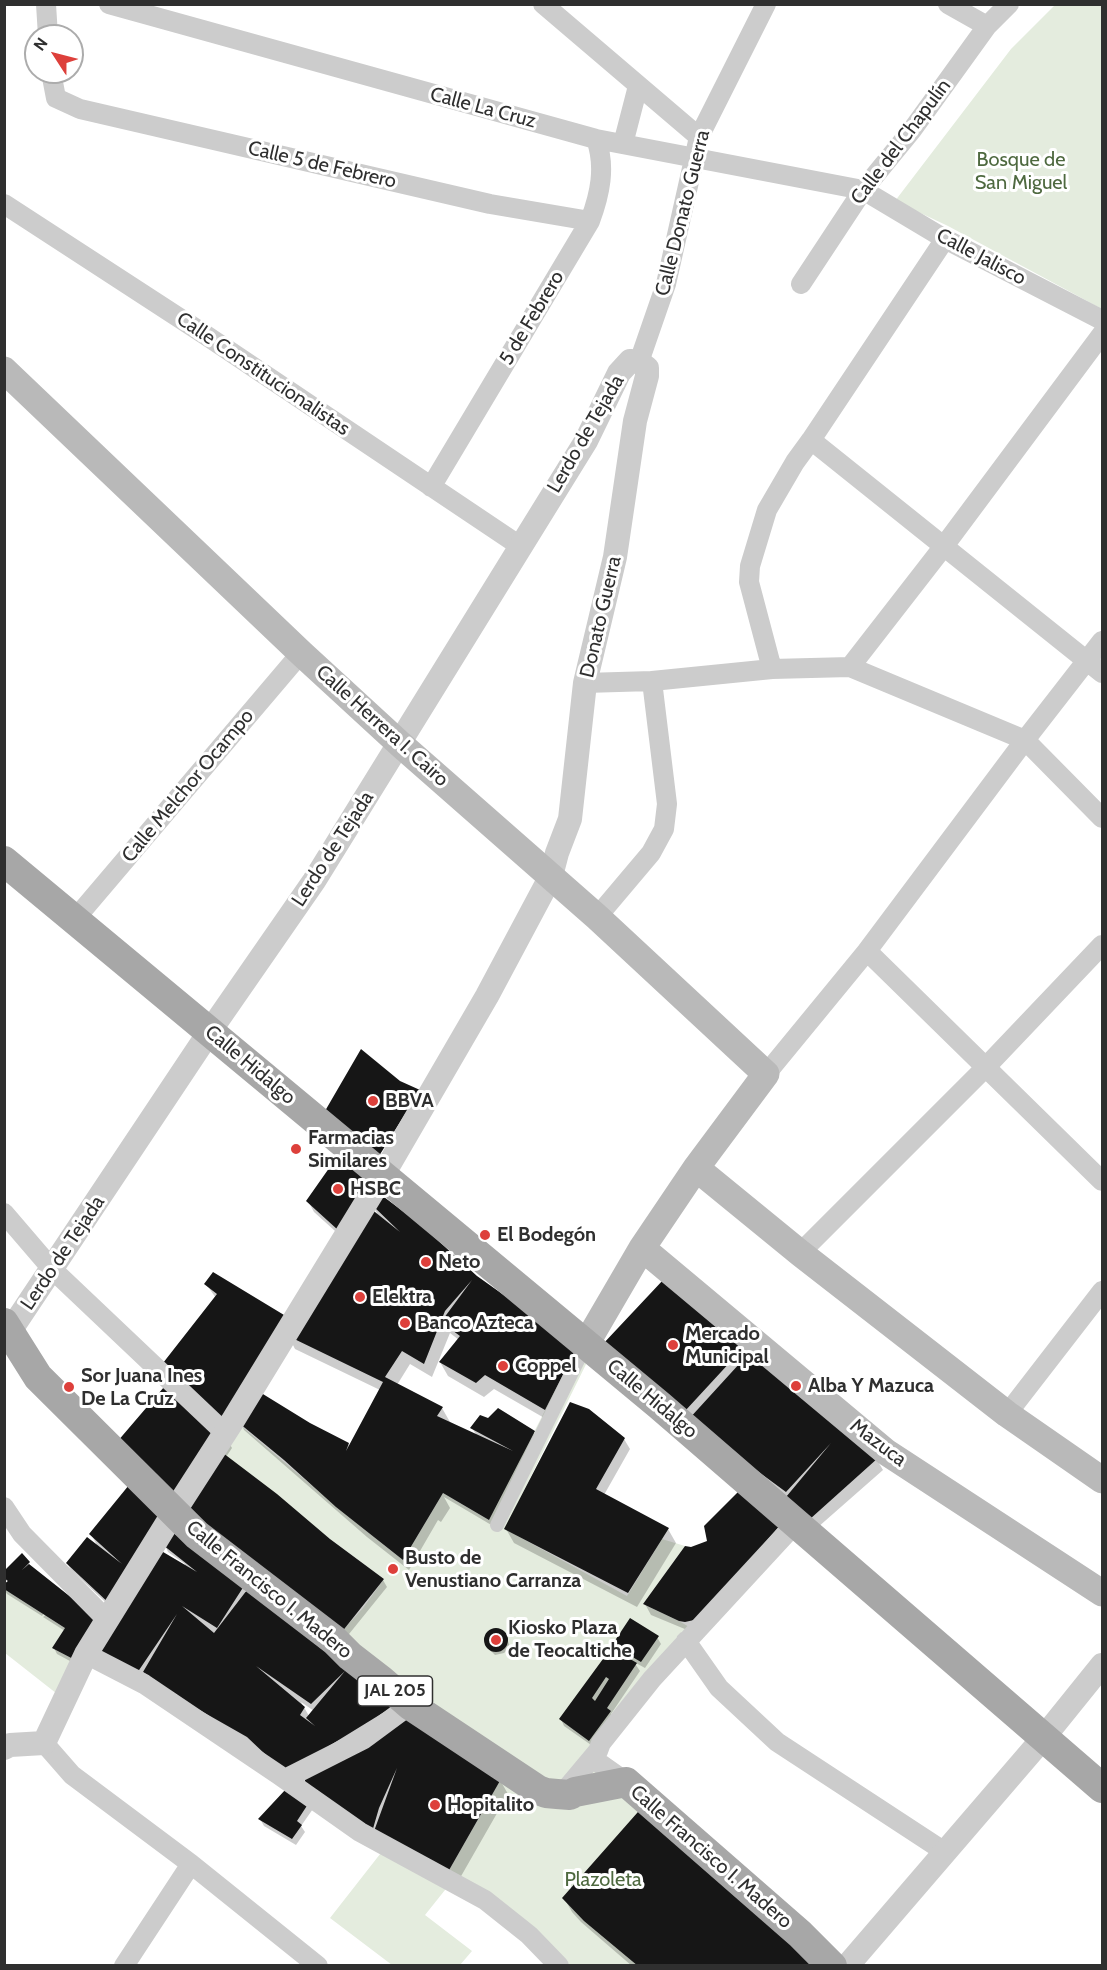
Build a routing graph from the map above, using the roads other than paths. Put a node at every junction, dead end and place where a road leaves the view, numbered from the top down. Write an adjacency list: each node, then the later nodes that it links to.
1 (46, 4): 7 (street)
2 (109, 4): 12 (street, Calle La Cruz)
3 (543, 4): 10 (street)
4 (766, 4): 11 (street, Calle Donato Guerra)
5 (948, 4): 8 (street)
6 (1009, 4): 8 (street, Calle del Chapulín)
7 (47, 24)
8 (987, 26): 15 (street, Calle del Chapulín)
9 (54, 84): 17 (street, Calle 5 de Febrero)
10 (638, 86): 11 (street); 13 (street)
11 (699, 137): 14 (street, Calle Donato Guerra)
12 (597, 139): 13 (street, Calle La Cruz); 17 (street, 5 de Febrero)
13 (623, 144): 14 (street, Calle La Cruz)
14 (694, 159): 15 (street, Calle La Cruz); 22 (street, Calle Donato Guerra)
15 (863, 190): 18 (street, Calle Jalisco); 19 (street, Calle del Chapulín)
16 (4, 204): 25 (street, Calle Constitucionalistas)
17 (590, 221): 25 (street, 5 de Febrero)
18 (945, 239): 20 (street, Calle Jalisco); 24 (street)
19 (801, 284)
20 (1102, 320)
21 (1102, 334): 27 (street)
22 (639, 362): 26 (street, Lerdo de Tejada); 34 (street, Donato Guerra)
23 (4, 370): 29 (main road, Calle Herrera I. Cairo)
24 (812, 440): 27 (street); 32 (street)
25 (431, 487): 26 (street, Calle Constitucionalistas)
26 (520, 546): 36 (street, Lerdo de Tejada)
27 (944, 546): 30 (street); 31 (street)
28 (1102, 641): 31 (street)
29 (301, 653): 36 (main road, Calle Herrera I. Cairo); 41 (street, Calle Melchor Ocampo)
30 (850, 667): 32 (street); 35 (street)
31 (1095, 667): 35 (street)
32 (772, 669): 33 (street)
33 (652, 681): 34 (street); 40 (street)
34 (585, 683): 39 (street, Donato Guerra)
35 (1025, 740): 37 (street); 43 (street)
36 (399, 744): 39 (main road, Calle Herrera I. Cairo); 44 (street, Lerdo de Tejada)
37 (1102, 818)
38 (4, 861): 41 (main road, Calle Hidalgo)
39 (551, 876): 40 (main road, Calle Herrera I. Cairo); 48 (street, Donato Guerra)
40 (597, 917): 46 (main road, Calle Herrera I. Cairo)
41 (75, 920): 44 (main road, Calle Hidalgo)
42 (1102, 945): 45 (street)
43 (867, 951): 45 (street); 46 (street)
44 (210, 1031): 48 (main road, Calle Hidalgo); 53 (street, Lerdo de Tejada)
45 (986, 1066): 49 (street); 52 (street)
46 (766, 1074): 47 (main road)
47 (696, 1168): 51 (main road); 52 (main road)
48 (383, 1175): 56 (main road, Calle Hidalgo); 58 (street, Donato Guerra)
49 (1102, 1181)
50 (4, 1213): 53 (street)
51 (642, 1248): 56 (main road); 64 (main road, Mazuca)
52 (800, 1253): 57 (main road)
53 (52, 1269): 55 (street, Lerdo de Tejada); 58 (street)
54 (1102, 1291): 57 (street)
55 (7, 1327): 61 (main road, Calle Francisco I. Madero / JAL 205)
56 (586, 1344): 62 (main road, Calle Hidalgo); 63 (street)
57 (1007, 1414): 59 (main road)
58 (225, 1433): 61 (street, Donato Guerra)
59 (1102, 1480)
60 (4, 1507): 65 (street)
61 (174, 1512): 65 (street, Donato Guerra); 69 (main road, Calle Francisco I. Madero / JAL 205)
62 (796, 1522): 66 (street); 70 (main road, Calle Hidalgo)
63 (497, 1525)
64 (1102, 1593)
65 (107, 1620): 67 (street, Donato Guerra)
66 (686, 1641): 73 (street); 78 (street)
67 (86, 1654): 71 (street, Donato Guerra); 74 (street)
68 (1102, 1665): 70 (street)
69 (410, 1705): 74 (street); 77 (main road, Calle Francisco I. Madero / JAL 205)
70 (1044, 1737): 76 (main road, Calle Hidalgo); 78 (street)
71 (44, 1743): 72 (street); 79 (street)
72 (4, 1748)
73 (592, 1758): 75 (street); 77 (street)
74 (285, 1779): 82 (street)
75 (626, 1782): 77 (main road, Calle Francisco I. Madero / JAL 205); 83 (main road, Calle Francisco I. Madero)
76 (1102, 1788)
77 (562, 1794)
78 (945, 1852): 84 (street)
79 (191, 1864): 80 (street); 81 (street)
80 (124, 1965)
81 (318, 1965)
82 (559, 1965)
83 (832, 1965)
84 (847, 1965)

